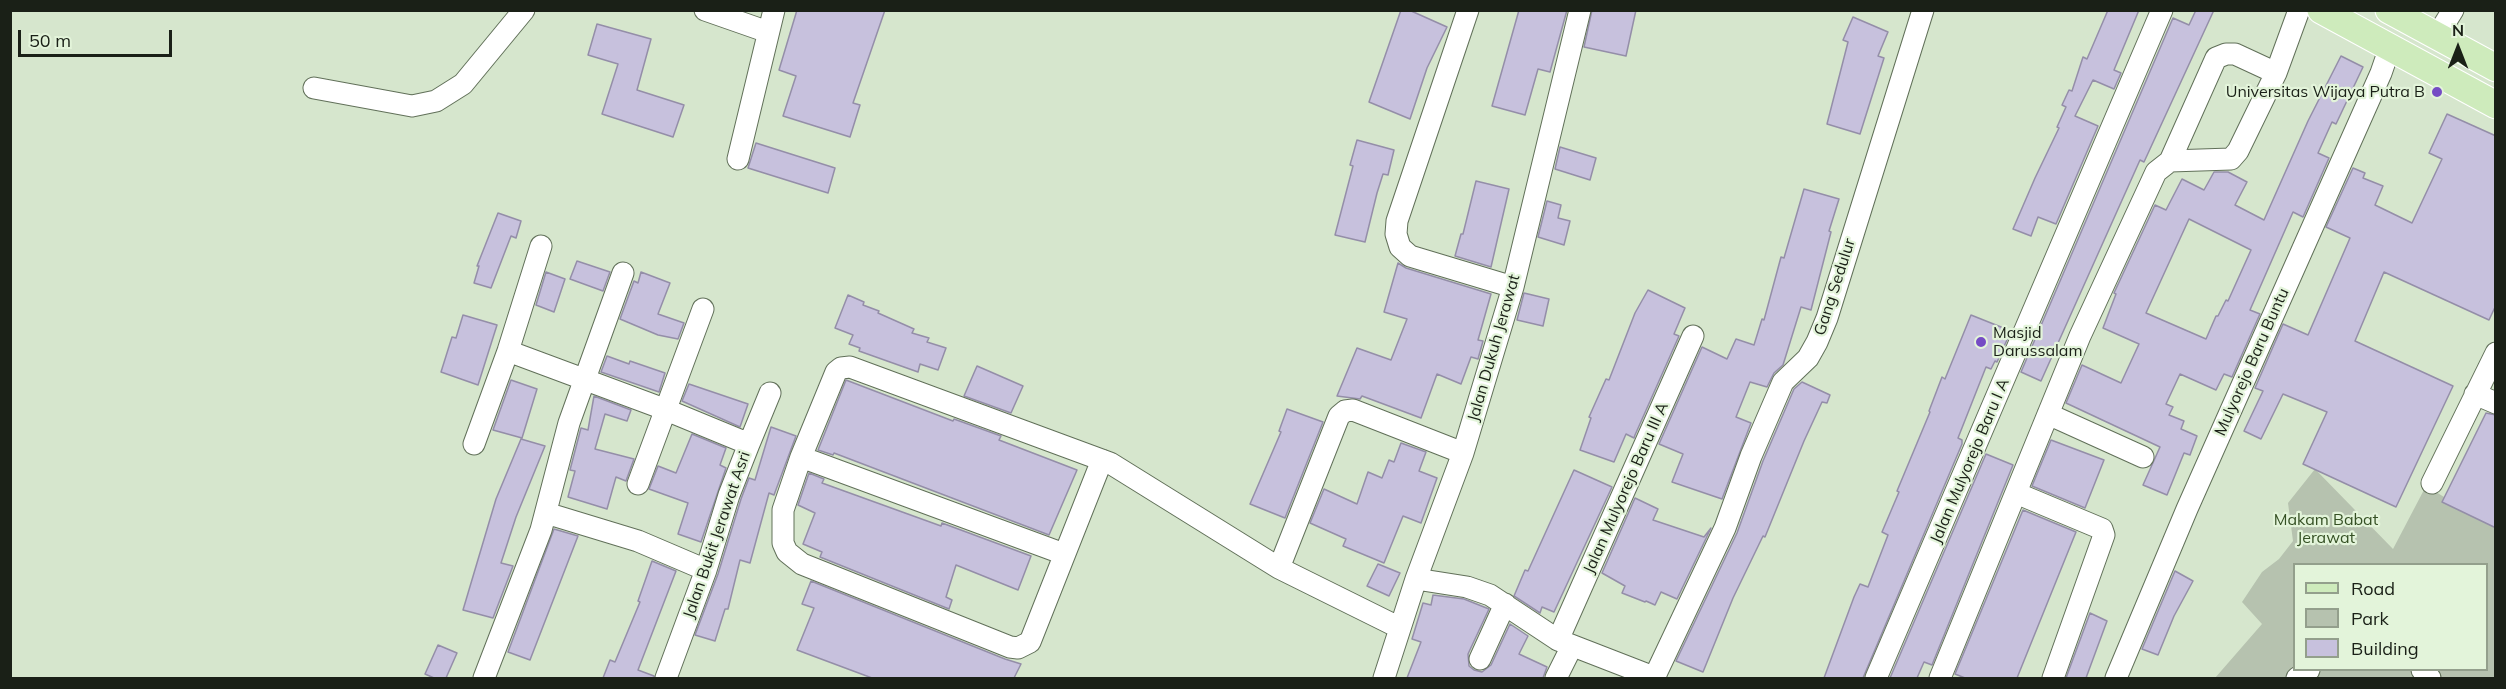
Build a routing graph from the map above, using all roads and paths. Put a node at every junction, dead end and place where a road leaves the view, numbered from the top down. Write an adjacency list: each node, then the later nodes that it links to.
1 (524, 10): 17 (street)
2 (705, 10): 12 (street)
3 (774, 10): 12 (street)
4 (1468, 10): 23 (street)
5 (1580, 10): 23 (street, Jalan Dukuh Jerawat)
6 (1923, 10): 56 (street, Gang Sedulur)
7 (2162, 10): 57 (street, Jalan Mulyorejo Baru I A)
8 (2299, 10): 16 (street)
9 (2321, 10): 14 (main road)
10 (2389, 10): 13 (main road)
11 (2453, 10): 13 (street)
12 (768, 32): 19 (street)
13 (2437, 36): 15 (main road)
14 (2386, 59): 18 (main road); 60 (street, Mulyorejo Baru Buntu)
15 (2496, 68)
16 (2276, 73): 20 (street); 20 (street)
17 (314, 88)
18 (2496, 105)
19 (738, 159)
20 (2170, 161): 33 (street)
21 (541, 246): 26 (street)
22 (623, 273): 28 (street)
23 (1513, 286): 36 (street, Jalan Dukuh Jerawat)
24 (703, 309): 32 (street)
25 (1693, 336): 50 (street, Jalan Mulyorejo Baru III A)
26 (508, 351): 28 (street, Jalan Bukit Jerawat Asri); 34 (street)
27 (2496, 353): 30 (street)
28 (585, 379): 32 (street, Jalan Bukit Jerawat Asri); 43 (street)
29 (770, 393): 35 (street)
30 (2475, 394): 31 (street); 40 (street)
31 (2496, 403)
32 (664, 409): 35 (street, Jalan Bukit Jerawat Asri); 41 (street)
33 (2048, 414): 38 (street); 42 (street)
34 (474, 444)
35 (749, 444): 46 (street, Jalan Bukit Jerawat Asri)
36 (1463, 453): 45 (street); 47 (street, Jalan Dukuh Jerawat)
37 (801, 457): 39 (street); 44 (street); 44 (street)
38 (2143, 457)
39 (1102, 460): 44 (street); 45 (street)
40 (2432, 483)
41 (638, 484)
42 (2016, 492): 58 (street); 59 (street)
43 (546, 513): 46 (street); 52 (street)
44 (1064, 554)
45 (1279, 568): 49 (street)
46 (706, 570): 53 (street, Jalan Bukit Jerawat Asri)
47 (1416, 579): 48 (street); 49 (street, Jalan Dukuh Jerawat)
48 (1505, 604): 50 (street); 51 (street)
49 (1400, 628): 54 (street, Jalan Dukuh Jerawat)
50 (1565, 643): 55 (street, Jalan Mulyorejo Baru III A); 56 (street)
51 (1480, 659)
52 (487, 678)
53 (666, 678)
54 (1384, 678)
55 (1556, 678)
56 (1655, 678)
57 (1876, 678)
58 (1940, 678)
59 (2053, 678)
60 (2116, 678)

